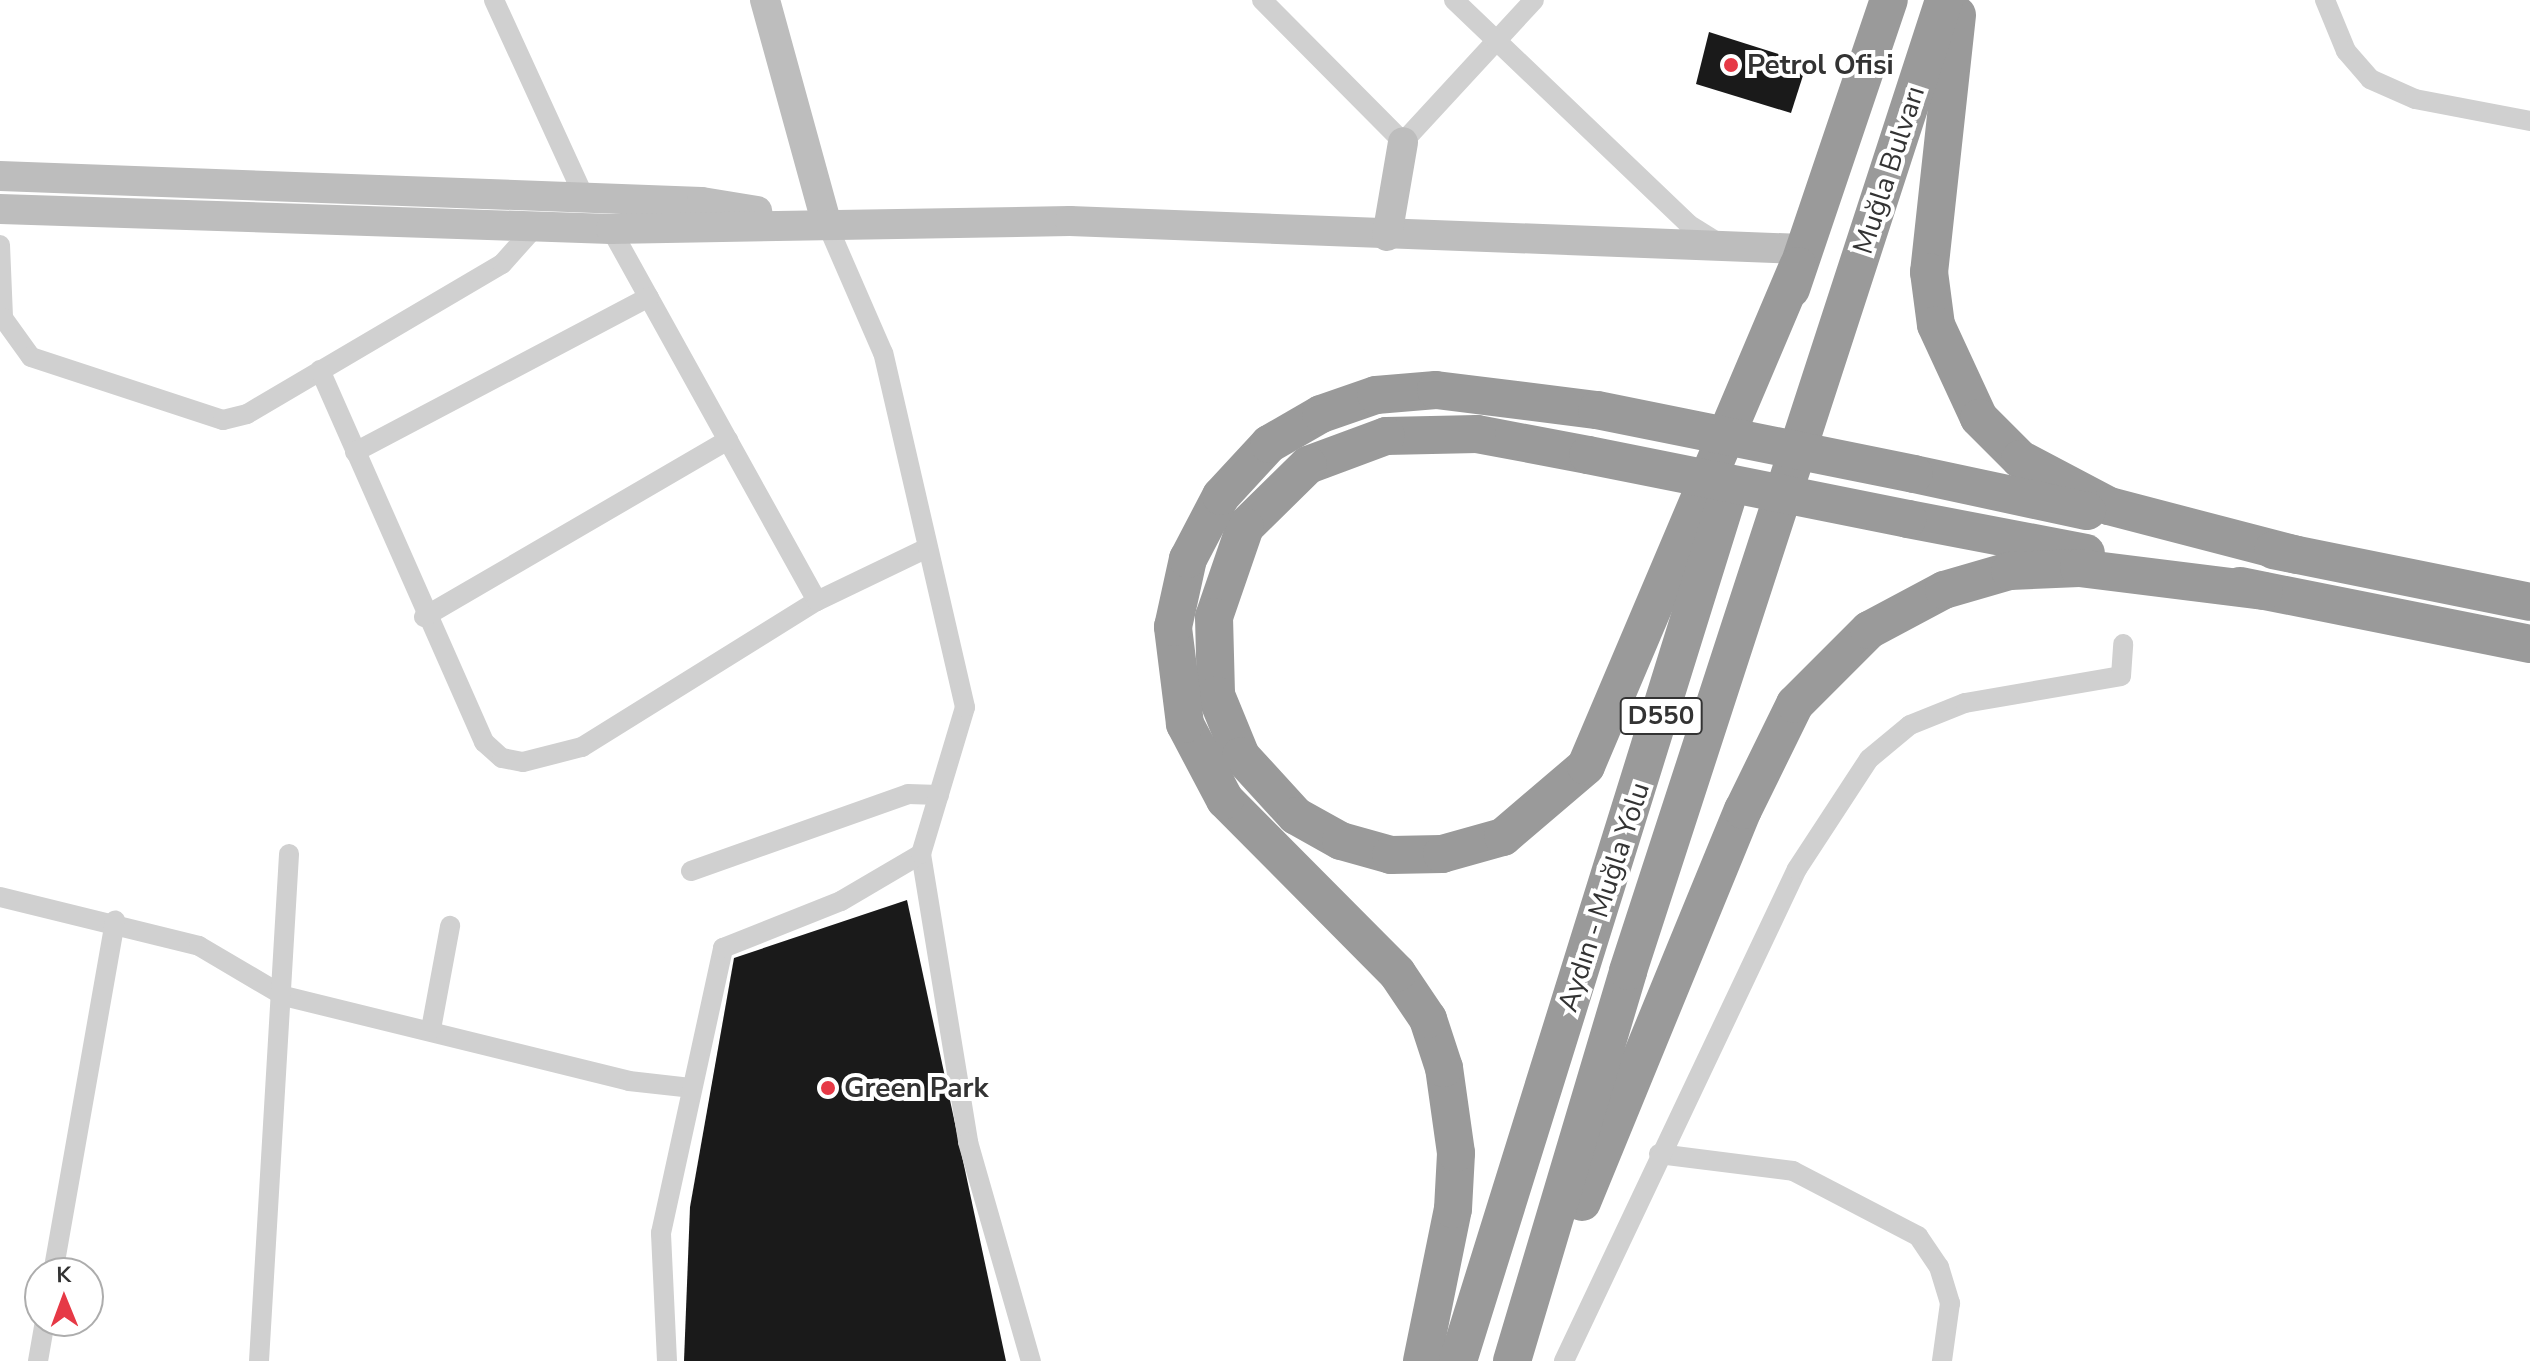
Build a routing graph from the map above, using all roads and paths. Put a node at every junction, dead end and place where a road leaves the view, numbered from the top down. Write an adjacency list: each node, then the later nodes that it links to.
1 (494, 0): 14 (street)
2 (765, 0): 16 (main road)
3 (1262, 0): 12 (street)
4 (1454, 0): 10 (street)
5 (1534, 0): 10 (street)
6 (1889, 0): 22 (highway, Muğla Bulvarı / D550)
7 (1944, 0): 24 (highway, Muğla Bulvarı / D550)
8 (1959, 0): 29 (highway)
9 (2325, 0): 11 (street)
10 (1495, 38): 12 (street); 21 (street)
11 (2530, 121)
12 (1403, 142): 19 (main road)
13 (0, 176): 14 (main road)
14 (585, 199): 16 (main road)
15 (0, 209): 17 (main road)
16 (826, 222): 18 (main road); 19 (main road); 28 (street)
17 (536, 226): 18 (main road); 25 (street)
18 (611, 229): 23 (street)
19 (1387, 236): 21 (main road)
20 (0, 245): 25 (street)
21 (1723, 246): 22 (main road)
22 (1800, 258): 30 (highway, bridge); 55 (highway, Aydın - Muğla Yolu / D550)
23 (649, 297): 26 (street); 27 (street)
24 (1833, 341): 48 (highway, Aydın - Muğla Yolu / D550)
25 (320, 370): 27 (street)
26 (728, 440): 31 (street); 33 (street)
27 (355, 452): 33 (street)
28 (925, 549): 31 (street); 36 (street)
29 (2297, 555): 32 (highway); 54 (highway, bridge)
30 (2264, 591): 35 (highway); 48 (highway)
31 (817, 601): 33 (street)
32 (2530, 602)
33 (424, 617)
34 (2123, 644): 46 (street)
35 (2530, 644)
36 (939, 795): 38 (street); 39 (street)
37 (289, 854): 43 (street)
38 (921, 854): 45 (street); 53 (street)
39 (691, 871)
40 (0, 897): 41 (street)
41 (115, 920): 43 (street); 47 (street)
42 (450, 926): 44 (street)
43 (284, 996): 44 (street); 51 (street)
44 (431, 1029): 45 (street)
45 (691, 1088): 52 (street)
46 (1659, 1154): 57 (street); 58 (street)
47 (56, 1257)
48 (1532, 1310): 56 (highway, Aydın - Muğla Yolu / D550)
49 (42, 1337): 50 (street)
50 (38, 1361)
51 (259, 1361)
52 (667, 1361)
53 (1031, 1361)
54 (1422, 1361)
55 (1458, 1361)
56 (1512, 1361)
57 (1564, 1361)
58 (1942, 1361)

